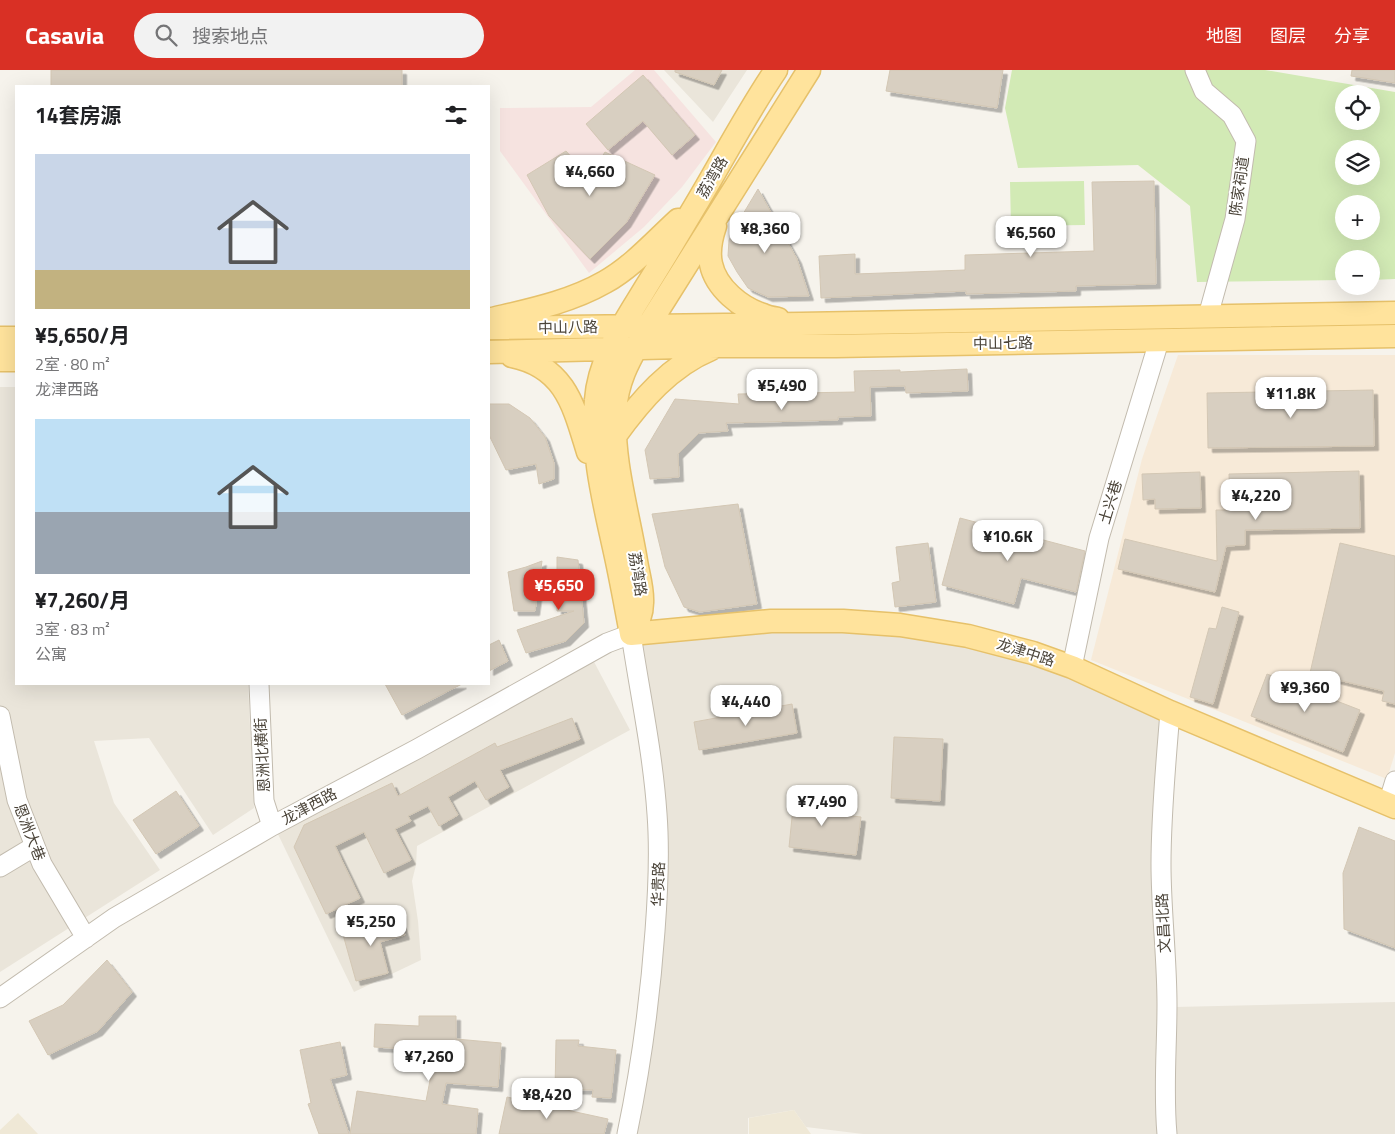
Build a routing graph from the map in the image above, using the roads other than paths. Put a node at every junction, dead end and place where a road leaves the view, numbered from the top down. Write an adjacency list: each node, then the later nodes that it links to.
1 (776, 70): 4 (main road, 荔湾路)
2 (809, 70): 5 (main road, 荔湾路)
3 (1195, 70): 7 (street, 陈家祠道)
4 (713, 176): 8 (main road); 10 (main road, 荔湾路)
5 (719, 213): 9 (main road); 11 (main road, 荔湾路)
6 (1395, 313): 7 (main road, 中山七路)
7 (1208, 316): 9 (main road, 中山七路)
8 (490, 319)
9 (801, 324): 11 (main road, 中山七路)
10 (623, 326): 11 (main road, 中山八路); 12 (main road, 中山八路); 19 (main road, 荔湾路)
11 (648, 326): 18 (main road, 荔湾路)
12 (490, 328)
13 (1395, 336): 16 (main road, 中山七路)
14 (0, 338): 15 (main road)
15 (15, 338)
16 (1159, 340): 17 (main road, 中山七路); 27 (street, 土兴巷)
17 (719, 346): 18 (main road, 中山七路); 24 (main road)
18 (636, 348): 19 (main road, 中山七路); 24 (main road, 荔湾路)
19 (610, 349): 20 (main road, 中山八路); 25 (main road, 荔湾路)
20 (490, 353)
21 (490, 353): 25 (main road)
22 (0, 360): 23 (main road)
23 (15, 360)
24 (615, 436): 26 (main road, 荔湾路)
25 (603, 500): 26 (main road, 荔湾路)
26 (631, 634): 27 (main road, 龙津中路); 33 (street, 龙津西路); 38 (street, 华贵路)
27 (1072, 667): 29 (main road, 龙津中路)
28 (258, 685): 33 (street, 恩洲北横街)
29 (1170, 712): 32 (main road, 龙津中路); 39 (street, 文昌北路)
30 (0, 716): 34 (street, 恩洲大巷)
31 (1395, 781): 32 (street)
32 (1391, 805)
33 (272, 826): 36 (street, 龙津西路)
34 (35, 846): 35 (street); 36 (street, 恩洲大巷)
35 (0, 867)
36 (86, 938): 37 (street, 龙津西路)
37 (0, 998)
38 (627, 1134)
39 (1167, 1134)

